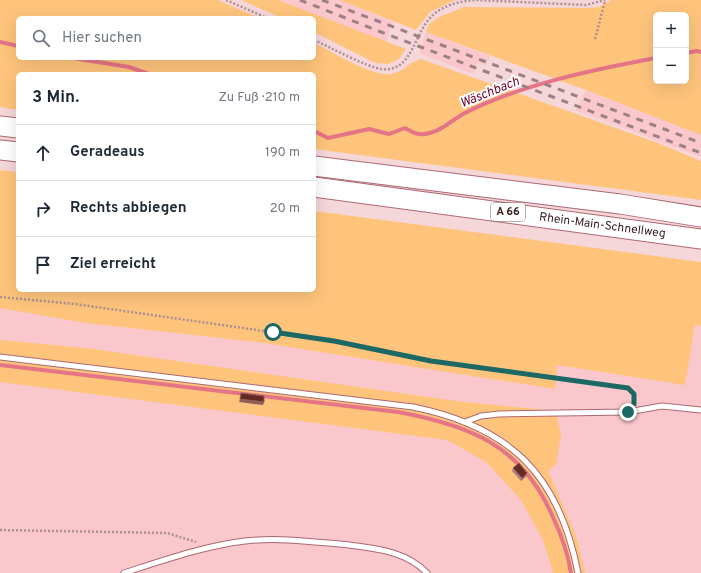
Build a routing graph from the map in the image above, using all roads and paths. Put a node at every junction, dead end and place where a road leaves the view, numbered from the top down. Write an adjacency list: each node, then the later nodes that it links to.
1 (226, 0): 3 (path)
2 (605, 0): 4 (path); 5 (path)
3 (262, 16)
4 (595, 39)
5 (316, 41)
6 (0, 126): 7 (highway)
7 (16, 128)
8 (0, 150): 9 (highway)
9 (16, 152)
10 (316, 166): 12 (highway, Rhein-Main-Schnellweg / A 66)
11 (316, 187): 13 (highway, Rhein-Main-Schnellweg / A 66)
12 (701, 216)
13 (701, 239)
14 (0, 297): 17 (path)
15 (0, 356): 18 (lane)
16 (701, 410): 17 (lane)
17 (628, 412): 18 (lane)
18 (465, 422): 23 (lane)
19 (0, 530): 20 (path)
20 (213, 547): 21 (lane); 22 (lane)
21 (124, 573)
22 (427, 573)
23 (578, 573)

